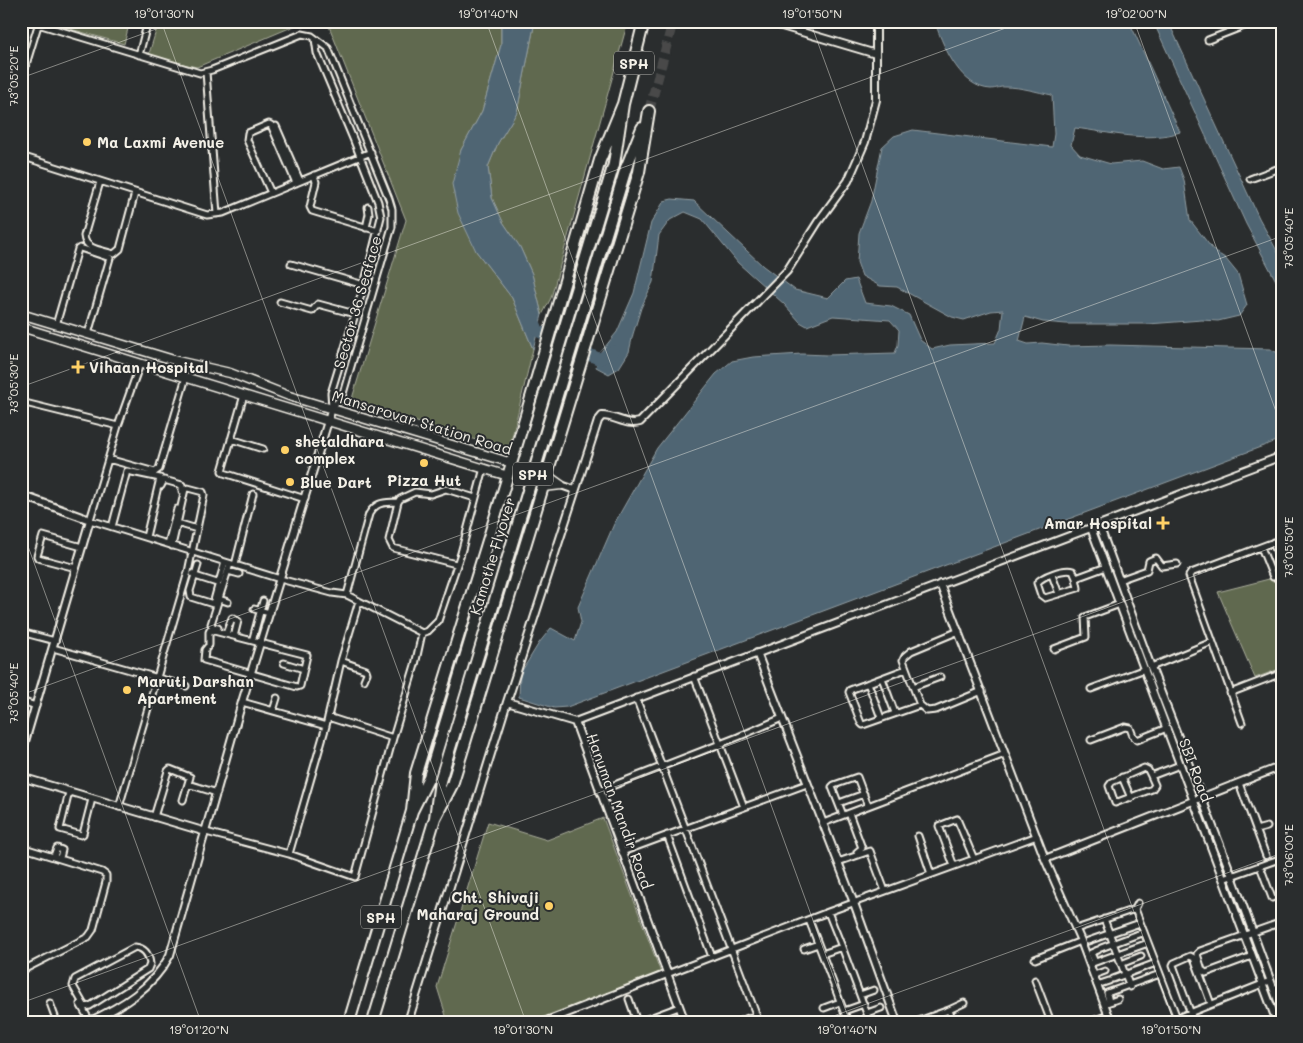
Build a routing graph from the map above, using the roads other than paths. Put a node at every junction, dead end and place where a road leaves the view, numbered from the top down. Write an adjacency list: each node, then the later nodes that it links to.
1 (148, 21): 10 (street)
2 (644, 21): 13 (highway, SPH)
3 (765, 21): 9 (street)
4 (876, 21): 9 (street)
5 (1257, 21): 8 (street)
6 (39, 23): 10 (street); 12 (street)
7 (315, 39): 11 (street); 15 (street, Sector 36 Seaface); 17 (street, Sector 36 Seaface)
8 (1208, 40)
9 (876, 54): 56 (street)
10 (139, 55): 11 (street)
11 (206, 72): 26 (street)
12 (22, 77)
13 (623, 104): 50 (highway); 179 (highway, Kamothe Flyover / SPH, bridge)
14 (276, 126): 22 (street)
15 (371, 152): 17 (street); 43 (street, Sector 36 Seaface)
16 (21, 156): 21 (street)
17 (360, 157): 19 (street); 28 (street, Sector 36 Seaface)
18 (1282, 167): 20 (street)
19 (314, 175): 22 (street); 27 (street)
20 (1250, 179)
21 (100, 182): 23 (street); 23 (street)
22 (298, 182): 24 (street); 24 (street)
23 (135, 193): 26 (street)
24 (270, 193): 26 (street)
25 (368, 207): 27 (street)
26 (217, 214)
27 (366, 228): 28 (street)
28 (378, 232): 30 (street, Sector 36 Seaface)
29 (291, 264): 30 (street)
30 (364, 285): 33 (street, Sector 36 Seaface)
31 (280, 302): 33 (street)
32 (21, 314): 34 (main road, Mansarovar Station Road)
33 (355, 314): 43 (street, Sector 36 Seaface)
34 (56, 325): 36 (main road, Mansarovar Station Road); 36 (street)
35 (21, 328): 38 (main road, Mansarovar Station Road)
36 (88, 334): 37 (main road, Mansarovar Station Road)
37 (135, 348): 38 (street); 43 (main road, Mansarovar Station Road)
38 (131, 361): 39 (main road, Mansarovar Station Road)
39 (140, 364): 40 (main road, Mansarovar Station Road); 45 (street)
40 (186, 378): 41 (main road, Mansarovar Station Road); 49 (street)
41 (244, 395): 44 (main road, Mansarovar Station Road); 46 (street)
42 (21, 402): 45 (street)
43 (332, 408): 44 (street); 50 (main road, Mansarovar Station Road)
44 (328, 421): 51 (main road, Mansarovar Station Road); 60 (street)
45 (118, 426): 49 (street)
46 (231, 439): 47 (street); 60 (street)
47 (263, 448)
48 (1281, 458): 64 (street)
49 (108, 459): 62 (street)
50 (512, 463): 52 (main road, Mansarovar Station Road); 53 (highway)
51 (484, 468): 53 (main road, Mansarovar Station Road); 59 (street)
52 (547, 475): 54 (main road, Mansarovar Station Road); 55 (highway); 182 (highway, Kamothe Flyover / SPH, bridge)
53 (508, 476): 55 (main road, Mansarovar Station Road); 179 (highway)
54 (561, 485): 55 (main road, Mansarovar Station Road); 56 (street)
55 (544, 487): 182 (highway)
56 (575, 490): 138 (street)
57 (253, 494): 77 (street)
58 (21, 495): 62 (street)
59 (475, 498): 61 (street); 78 (street)
60 (306, 499): 91 (street)
61 (398, 502): 78 (street); 95 (street)
62 (90, 520): 65 (street); 72 (street)
63 (177, 523): 67 (street); 67 (street); 71 (street)
64 (1099, 525): 66 (street); 92 (street, SBI Road)
65 (112, 527): 68 (street); 68 (street)
66 (1091, 528): 82 (street, SBI Road); 93 (street)
67 (197, 529): 75 (street)
68 (146, 538): 71 (street); 71 (street)
69 (1282, 539): 70 (street)
70 (1273, 542): 73 (street); 74 (street)
71 (170, 545): 75 (street)
72 (82, 547): 83 (street); 83 (street)
73 (1261, 547): 76 (street); 112 (street)
74 (1276, 551): 76 (street); 81 (street)
75 (192, 552): 77 (street); 86 (street)
76 (1264, 555): 85 (street)
77 (230, 564): 84 (street); 89 (street); 91 (street)
78 (456, 564): 109 (street)
79 (1178, 564): 92 (street)
80 (198, 565): 89 (street)
81 (1282, 566)
82 (1106, 567): 90 (street); 101 (street, SBI Road)
83 (76, 568): 113 (street)
84 (228, 571): 87 (street); 97 (street)
85 (1282, 573)
86 (188, 574): 89 (street); 125 (street)
87 (239, 574)
88 (1052, 575): 90 (street); 96 (street); 96 (street)
89 (195, 576): 94 (street)
90 (1076, 578): 96 (street)
91 (280, 579): 95 (street); 104 (street)
92 (1119, 580): 118 (street, SBI Road)
93 (940, 584): 106 (street); 115 (street)
94 (218, 586)
95 (346, 594): 99 (street)
96 (1059, 594)
97 (219, 599): 100 (street); 105 (street)
98 (263, 601): 103 (street)
99 (359, 601): 109 (street); 116 (street)
100 (228, 602)
101 (1120, 604): 114 (street); 118 (street, SBI Road)
102 (254, 609): 103 (street)
103 (260, 610): 104 (street); 110 (street)
104 (270, 614): 111 (street)
105 (227, 631): 108 (street); 108 (street)
106 (959, 631): 120 (street); 132 (street)
107 (21, 632): 113 (street)
108 (235, 633): 110 (street)
109 (422, 633): 152 (street)
110 (253, 638): 111 (street)
111 (261, 642): 119 (street); 121 (street); 121 (street)
112 (1212, 642): 118 (street); 133 (street)
113 (54, 645): 125 (street); 140 (street)
114 (1054, 649)
115 (757, 653): 123 (street); 144 (street)
116 (341, 661): 127 (street); 143 (street)
117 (284, 663): 119 (street)
118 (1148, 668): 131 (street); 151 (street, SBI Road); 172 (street, SBI Road)
119 (304, 669): 121 (street)
120 (906, 669): 126 (street); 130 (street)
121 (251, 673): 137 (street)
122 (1282, 673): 133 (street)
123 (694, 676): 135 (street); 154 (street)
124 (940, 677): 130 (street)
125 (157, 678): 129 (street); 176 (street)
126 (882, 678): 128 (street); 142 (street)
127 (364, 680)
128 (868, 683): 145 (street); 145 (street)
129 (186, 686)
130 (913, 687): 139 (street)
131 (1091, 689)
132 (982, 691): 139 (street); 155 (street)
133 (1230, 693): 147 (street)
134 (277, 698): 141 (street)
135 (636, 698): 146 (street); 158 (street)
136 (21, 701): 140 (street)
137 (242, 702): 141 (street); 168 (street)
138 (507, 702): 146 (street, Hanuman Mandir Road); 279 (street)
139 (920, 705): 142 (street)
140 (36, 706): 150 (street)
141 (273, 711): 149 (street)
142 (895, 713): 145 (street)
143 (328, 717): 149 (street); 152 (street)
144 (782, 718): 154 (street); 165 (street)
145 (881, 718)
146 (575, 722): 166 (street, Hanuman Mandir Road)
147 (1242, 723)
148 (21, 725): 150 (street)
149 (326, 726): 193 (street)
150 (29, 727): 156 (street)
151 (1167, 728): 153 (street); 157 (street, SBI Road)
152 (393, 738): 193 (street)
153 (1091, 740)
154 (720, 744): 158 (street); 178 (street)
155 (1005, 754): 177 (street); 190 (street)
156 (21, 755)
157 (1180, 765): 160 (street); 174 (street, SBI Road)
158 (662, 766): 166 (street); 185 (street)
159 (1282, 766): 163 (street)
160 (1151, 776): 162 (street); 171 (street)
161 (21, 777): 167 (street)
162 (1122, 777): 171 (street); 171 (street)
163 (1239, 783): 172 (street); 186 (street)
164 (188, 784): 168 (street); 173 (street); 181 (street)
165 (807, 784): 178 (street); 183 (street)
166 (600, 791): 192 (street, Hanuman Mandir Road)
167 (69, 792): 170 (street); 170 (street)
168 (217, 793): 187 (street)
169 (864, 794): 175 (street); 175 (street); 177 (street)
170 (92, 798): 176 (street)
171 (1131, 798)
172 (1202, 798): 174 (street); 204 (street, SBI Road)
173 (182, 800)
174 (1194, 801): 199 (street); 205 (street, SBI Road)
175 (839, 803): 180 (street)
176 (119, 806): 181 (street)
177 (868, 806): 180 (street)
178 (744, 807): 185 (street)
179 (412, 812): 277 (highway, SPH)
180 (846, 814): 183 (street); 200 (street)
181 (154, 817): 187 (street)
182 (435, 818): 278 (highway, SPH)
183 (823, 823): 200 (street)
184 (1267, 827): 186 (street)
185 (686, 828): 188 (street); 226 (street)
186 (1256, 830): 195 (street)
187 (206, 832): 193 (street); 244 (street)
188 (667, 835): 192 (street); 232 (street)
189 (918, 836): 203 (street)
190 (1037, 836): 198 (street); 199 (street)
191 (21, 847): 194 (street)
192 (622, 852): 240 (street, Hanuman Mandir Road)
193 (289, 854)
194 (54, 856): 196 (street); 196 (street)
195 (1266, 856)
196 (60, 858): 238 (street)
197 (1282, 858): 202 (street)
198 (974, 859): 201 (street); 201 (street)
199 (1046, 859): 216 (street)
200 (838, 861): 206 (street); 208 (street)
201 (954, 866): 203 (street)
202 (1260, 866): 204 (street); 207 (street)
203 (931, 874): 206 (street)
204 (1232, 876): 205 (street); 218 (street, SBI Road)
205 (1223, 879): 220 (street, SBI Road)
206 (885, 891): 208 (street)
207 (1272, 898)
208 (854, 903): 211 (street); 287 (street)
209 (1138, 904): 210 (street)
210 (1135, 909): 212 (street); 214 (street)
211 (828, 912): 213 (street); 225 (street)
212 (1104, 919): 216 (street); 219 (street)
213 (809, 920): 223 (street); 226 (street)
214 (1140, 922): 217 (street); 219 (street)
215 (1282, 922): 218 (street)
216 (1076, 929): 221 (street)
217 (1144, 932): 222 (street); 224 (street)
218 (1252, 932): 220 (street); 246 (street, SBI Road)
219 (1110, 934): 221 (street); 224 (street)
220 (1244, 935): 231 (street, SBI Road); 231 (street)
221 (1085, 941): 233 (street); 235 (street)
222 (1148, 943): 229 (street); 234 (street)
223 (818, 944): 227 (street); 228 (street)
224 (1114, 944): 229 (street); 235 (street)
225 (842, 947): 228 (street); 253 (street)
226 (731, 949): 232 (street); 271 (street)
227 (804, 949)
228 (822, 954): 257 (street)
229 (1118, 954): 235 (street); 236 (street)
230 (1141, 956): 236 (street)
231 (1252, 956): 248 (street, SBI Road)
232 (712, 957): 240 (street)
233 (1035, 959)
234 (1156, 963): 241 (street); 242 (street)
235 (1093, 964): 243 (street)
236 (1121, 964): 241 (street)
237 (146, 970): 237 (street); 244 (street)
238 (21, 971)
239 (1105, 971): 243 (street)
240 (667, 974): 263 (street, Hanuman Mandir Road); 272 (street)
241 (1125, 974): 247 (street); 249 (street)
242 (1160, 974): 249 (street); 268 (street)
243 (1097, 975): 247 (street)
244 (157, 976): 275 (street)
245 (1035, 980): 290 (street)
246 (1270, 981): 248 (street); 252 (street, SBI Road)
247 (1100, 984): 260 (street)
248 (1263, 984): 262 (street); 274 (street, SBI Road)
249 (1129, 986): 260 (street)
250 (1282, 986): 252 (street)
251 (874, 990): 253 (street)
252 (1277, 991): 269 (street, SBI Road)
253 (860, 995): 261 (street)
254 (77, 999): 275 (street)
255 (629, 999): 281 (street)
256 (1118, 999): 260 (street)
257 (840, 1002): 264 (street); 267 (street)
258 (50, 1003): 276 (street)
259 (964, 1003): 266 (street)
260 (1107, 1003): 273 (street)
261 (864, 1004): 267 (street); 270 (street)
262 (1211, 1004): 268 (street); 268 (street)
263 (680, 1007): 281 (street); 282 (street, Hanuman Mandir Road)
264 (824, 1008)
265 (881, 1008): 270 (street)
266 (949, 1010): 288 (street); 289 (street)
267 (844, 1011): 285 (street)
268 (1190, 1012): 292 (street)
269 (1282, 1012)
270 (867, 1013): 286 (street)
271 (756, 1016): 283 (street); 284 (street)
272 (563, 1018): 280 (street)
273 (1110, 1018): 291 (street)
274 (1278, 1019)
275 (89, 1021)
276 (57, 1022)
277 (349, 1022)
278 (373, 1022)
279 (408, 1022)
280 (544, 1022)
281 (638, 1022)
282 (685, 1022)
283 (738, 1022)
284 (758, 1022)
285 (848, 1022)
286 (870, 1022)
287 (897, 1022)
288 (916, 1022)
289 (953, 1022)
290 (1052, 1022)
291 (1090, 1022)
292 (1194, 1022)

